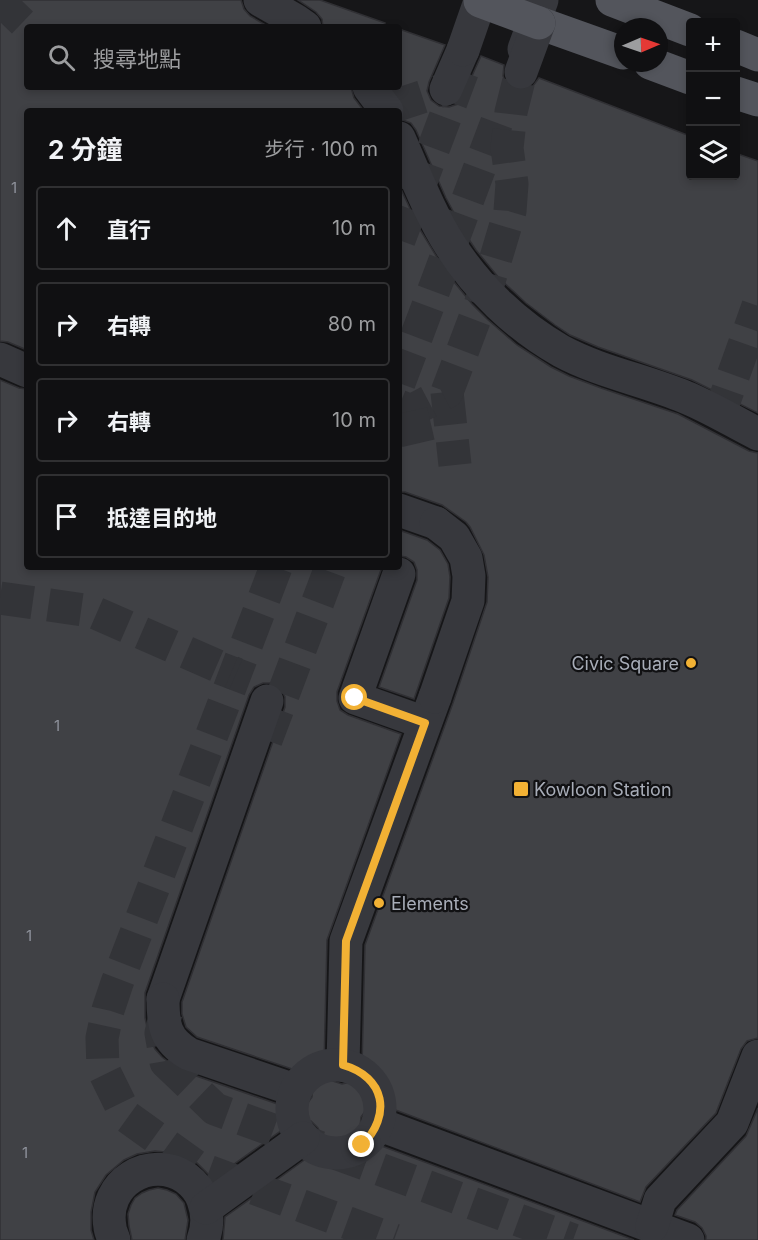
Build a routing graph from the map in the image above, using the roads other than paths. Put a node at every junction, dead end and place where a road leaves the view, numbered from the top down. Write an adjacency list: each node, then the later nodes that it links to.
1 (260, 0): 7 (street)
2 (612, 0): 8 (main road)
3 (626, 0): 6 (street)
4 (480, 1): 5 (main road, bridge); 13 (street); 21 (street, bridge)
5 (540, 12): 11 (main road); 14 (street); 17 (street, bridge)
6 (686, 22)
7 (301, 24)
8 (686, 28)
9 (740, 42): 12 (street)
10 (740, 48): 15 (main road)
11 (614, 49)
12 (758, 49)
13 (469, 52)
14 (614, 54)
15 (758, 55)
16 (668, 70): 19 (main road)
17 (519, 71)
18 (660, 72): 20 (street)
19 (686, 76)
20 (686, 82)
21 (446, 89)
22 (371, 90): 26 (street)
23 (740, 95): 24 (main road)
24 (758, 100)
25 (740, 102): 27 (street)
26 (385, 108)
27 (758, 108)
28 (402, 145): 31 (street, bridge)
29 (0, 359): 30 (street)
30 (24, 370)
31 (758, 434)
32 (402, 511): 35 (street, bridge)
33 (399, 574): 35 (street, bridge)
34 (267, 701): 38 (street, bridge)
35 (425, 723): 37 (street)
36 (758, 1056): 42 (street)
37 (343, 1065): 38 (street, bridge); 39 (street, bridge)
38 (295, 1090): 40 (street, bridge)
39 (378, 1124): 40 (street, bridge); 42 (street)
40 (303, 1138): 41 (street, bridge)
41 (206, 1208): 43 (street); 44 (street)
42 (651, 1226): 45 (street)
43 (114, 1240)
44 (203, 1240)
45 (687, 1240)

